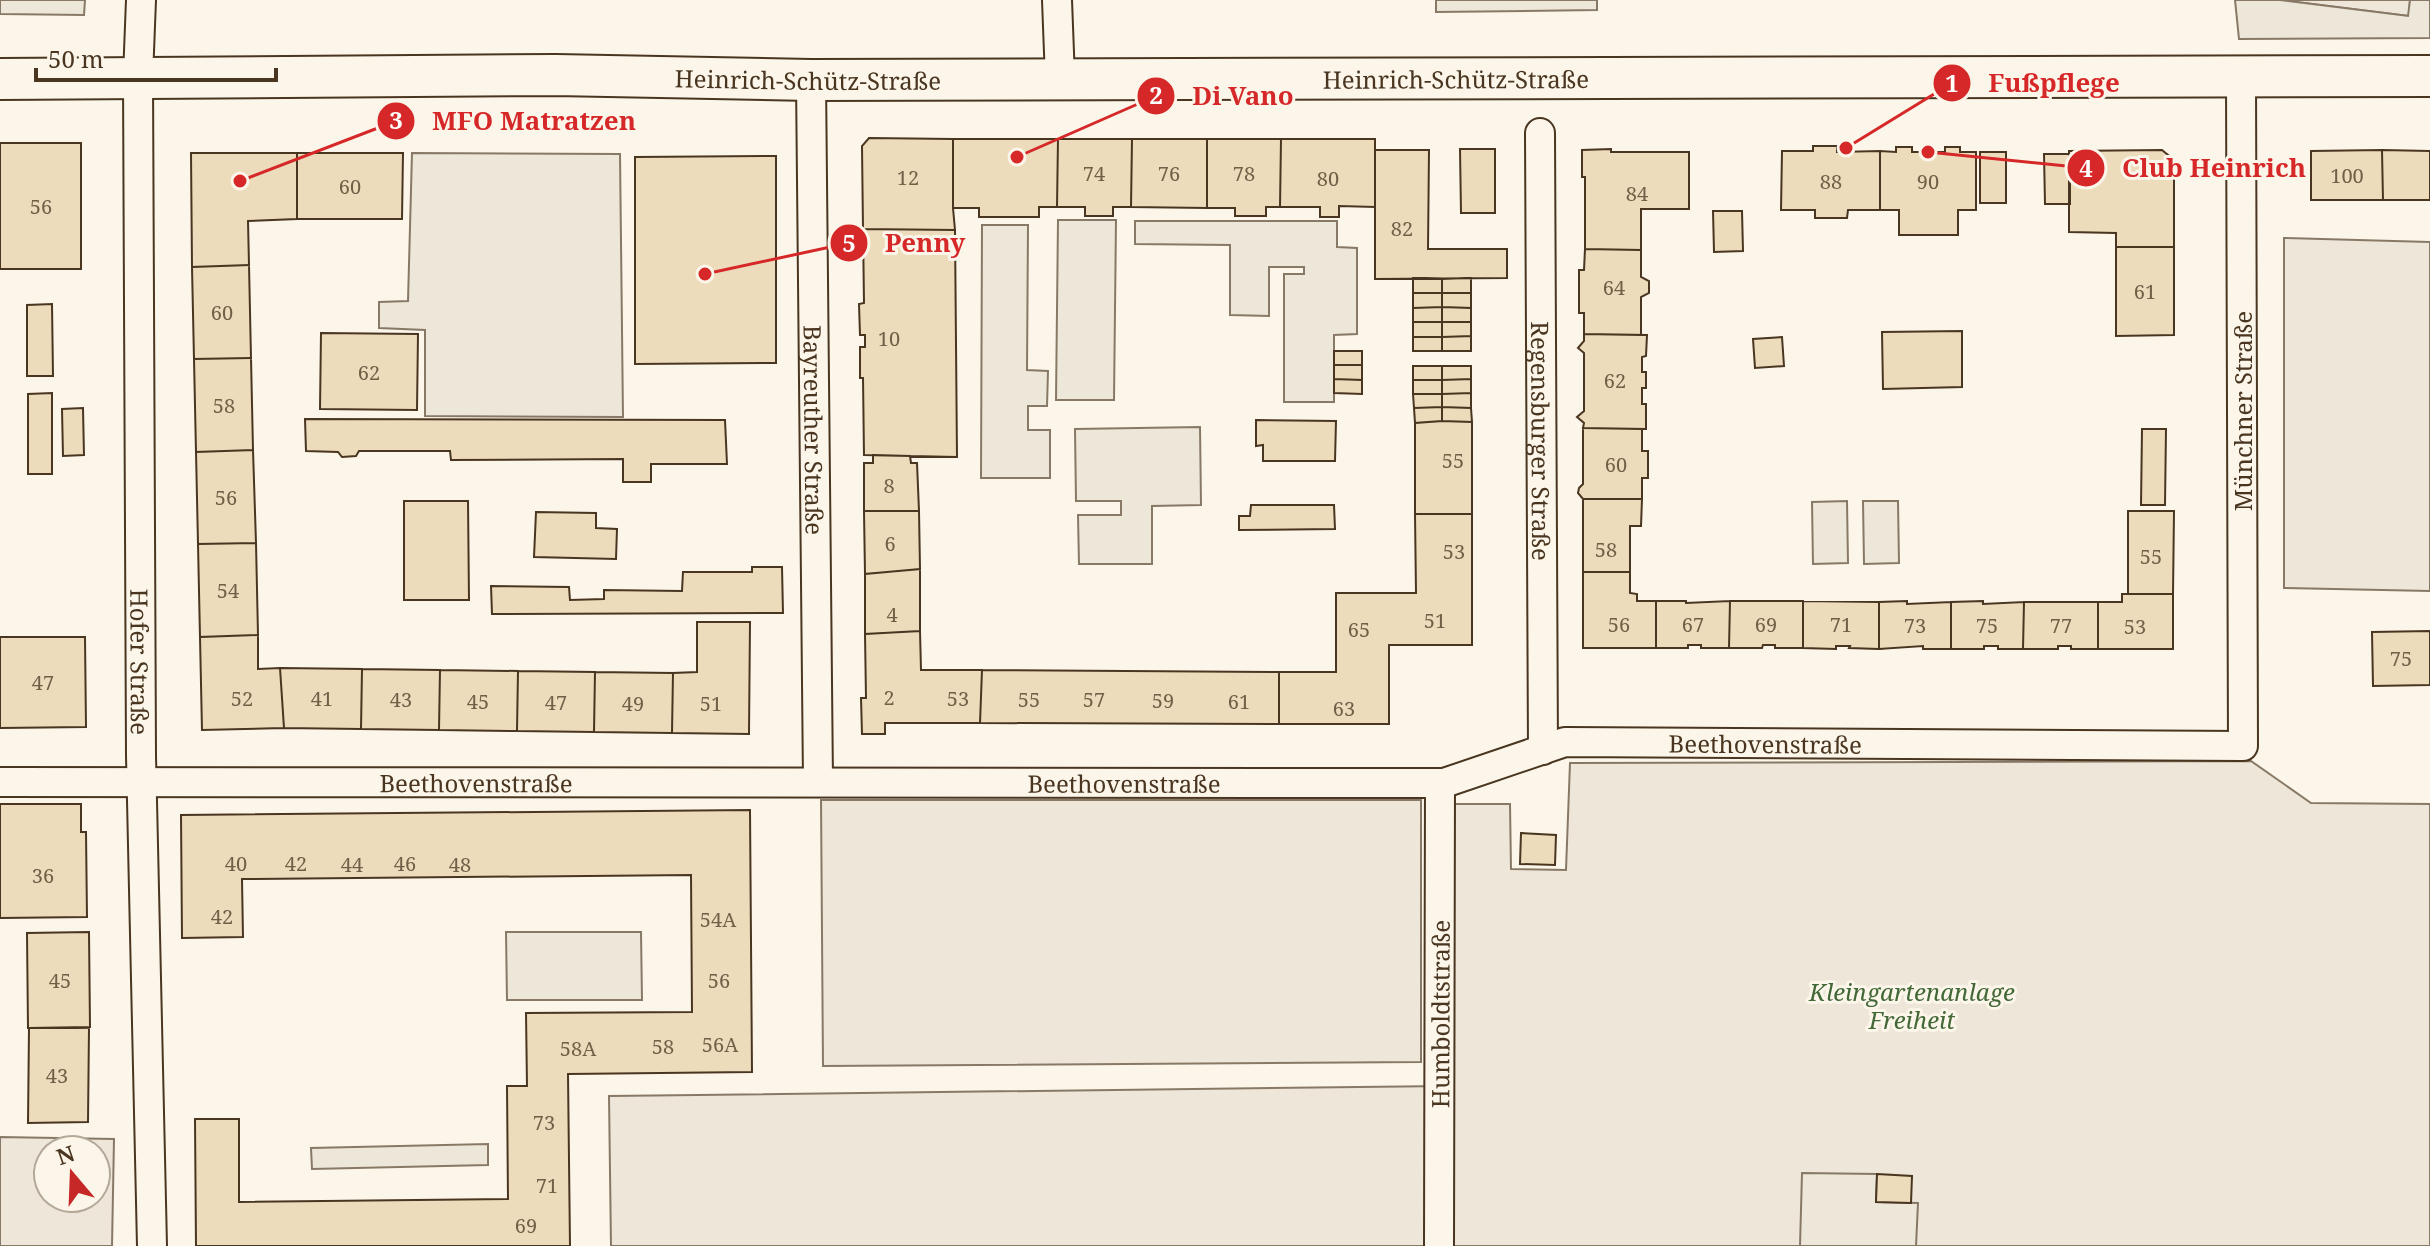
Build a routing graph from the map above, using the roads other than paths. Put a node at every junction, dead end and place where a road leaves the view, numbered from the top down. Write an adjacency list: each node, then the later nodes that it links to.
1 (141, 0): 4 (street, Hofer Straße)
2 (1057, 0): 7 (street)
3 (2430, 76): 5 (main road, Heinrich-Schütz-Straße)
4 (138, 77): 6 (main road, Heinrich-Schütz-Straße); 8 (main road, Heinrich-Schütz-Straße); 12 (street, Hofer Straße)
5 (2241, 77): 7 (main road, Heinrich-Schütz-Straße); 10 (street, Münchner Straße)
6 (0, 79)
7 (1060, 79): 8 (main road, Heinrich-Schütz-Straße)
8 (811, 80): 14 (street, Bayreuther Straße)
9 (1540, 133): 11 (street, Regensburger Straße)
10 (2243, 746): 11 (street, Beethovenstraße)
11 (1543, 750): 15 (street, Beethovenstraße)
12 (142, 780): 13 (street, Beethovenstraße); 14 (street, Beethovenstraße); 16 (street, Hofer Straße)
13 (0, 782)
14 (818, 782): 15 (street, Beethovenstraße)
15 (1440, 783): 17 (street, Humboldtstraße)
16 (152, 1246)
17 (1439, 1246)

